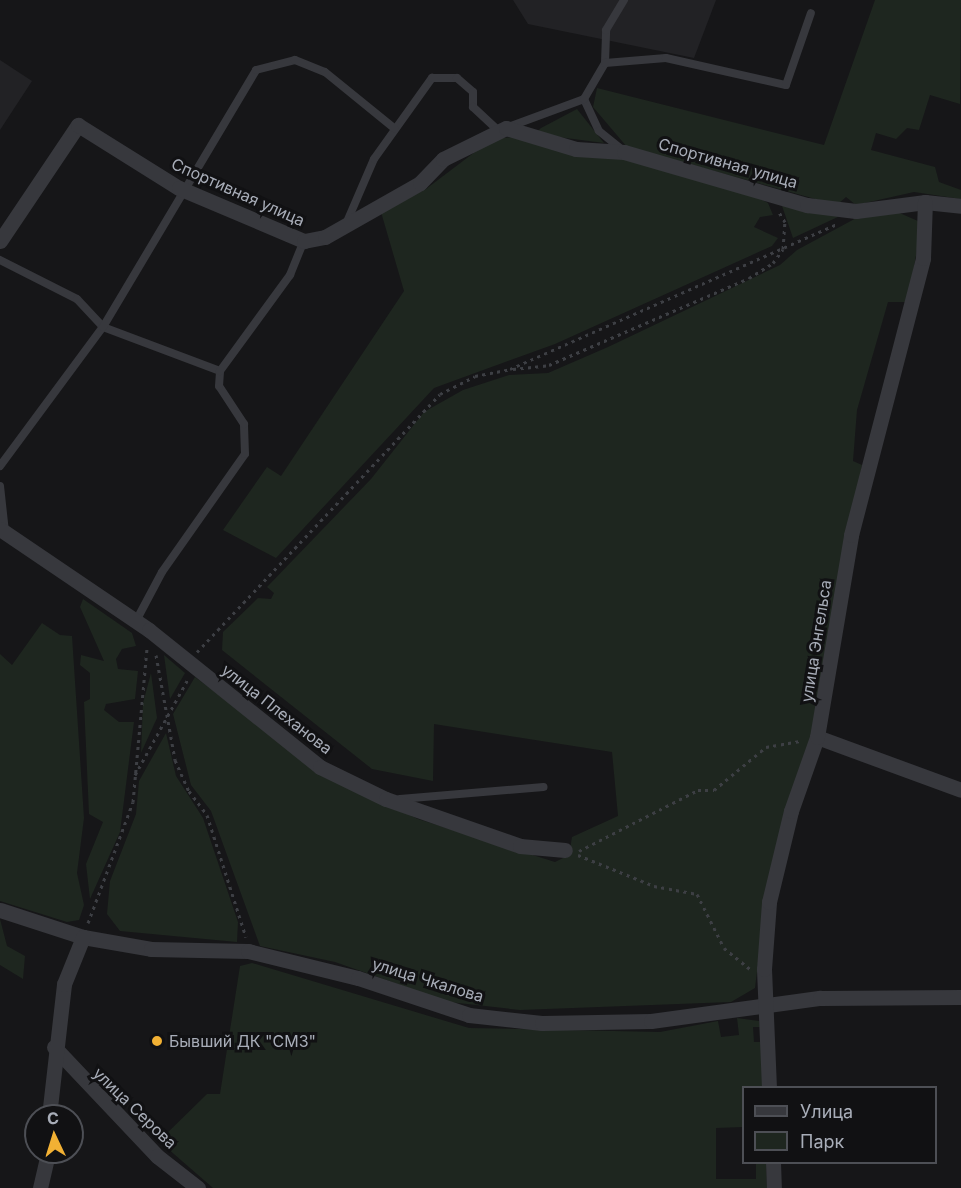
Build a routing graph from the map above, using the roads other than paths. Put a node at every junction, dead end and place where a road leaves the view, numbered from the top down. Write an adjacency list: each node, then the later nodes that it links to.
1 (624, 0): 3 (lane)
2 (811, 13): 3 (lane)
3 (605, 63): 4 (lane)
4 (584, 99): 6 (lane); 7 (lane)
5 (394, 128): 6 (lane); 8 (lane); 11 (lane)
6 (502, 129): 7 (street, Спортивная улица); 11 (street, Спортивная улица)
7 (624, 152): 9 (street, Спортивная улица)
8 (187, 192): 12 (street, Спортивная улица); 13 (street, Спортивная улица); 15 (lane)
9 (925, 202): 10 (street, Спортивная улица); 21 (street, улица Энгельса)
10 (961, 206)
11 (345, 224): 13 (street, Спортивная улица)
12 (0, 241)
13 (304, 241): 16 (lane)
14 (0, 260): 15 (lane)
15 (103, 327): 16 (lane); 17 (lane)
16 (220, 371): 20 (lane)
17 (0, 466)
18 (0, 486): 19 (lane)
19 (2, 531): 20 (street, улица Плеханова)
20 (143, 626): 24 (street, улица Плеханова)
21 (817, 739): 23 (street); 29 (street, улица Энгельса)
22 (544, 787): 24 (lane)
23 (961, 790)
24 (386, 799): 25 (street, улица Плеханова)
25 (565, 850)
26 (0, 910): 27 (street, улица Чкалова)
27 (83, 937): 29 (street, улица Чкалова); 30 (street)
28 (961, 997): 29 (street, улица Чкалова)
29 (765, 1003): 31 (street, улица Энгельса)
30 (54, 1047): 32 (street); 36 (street, улица Серова)
31 (769, 1086)
32 (51, 1104)
33 (45, 1164): 35 (street)
34 (773, 1164): 37 (street)
35 (40, 1188)
36 (198, 1188)
37 (774, 1188)

